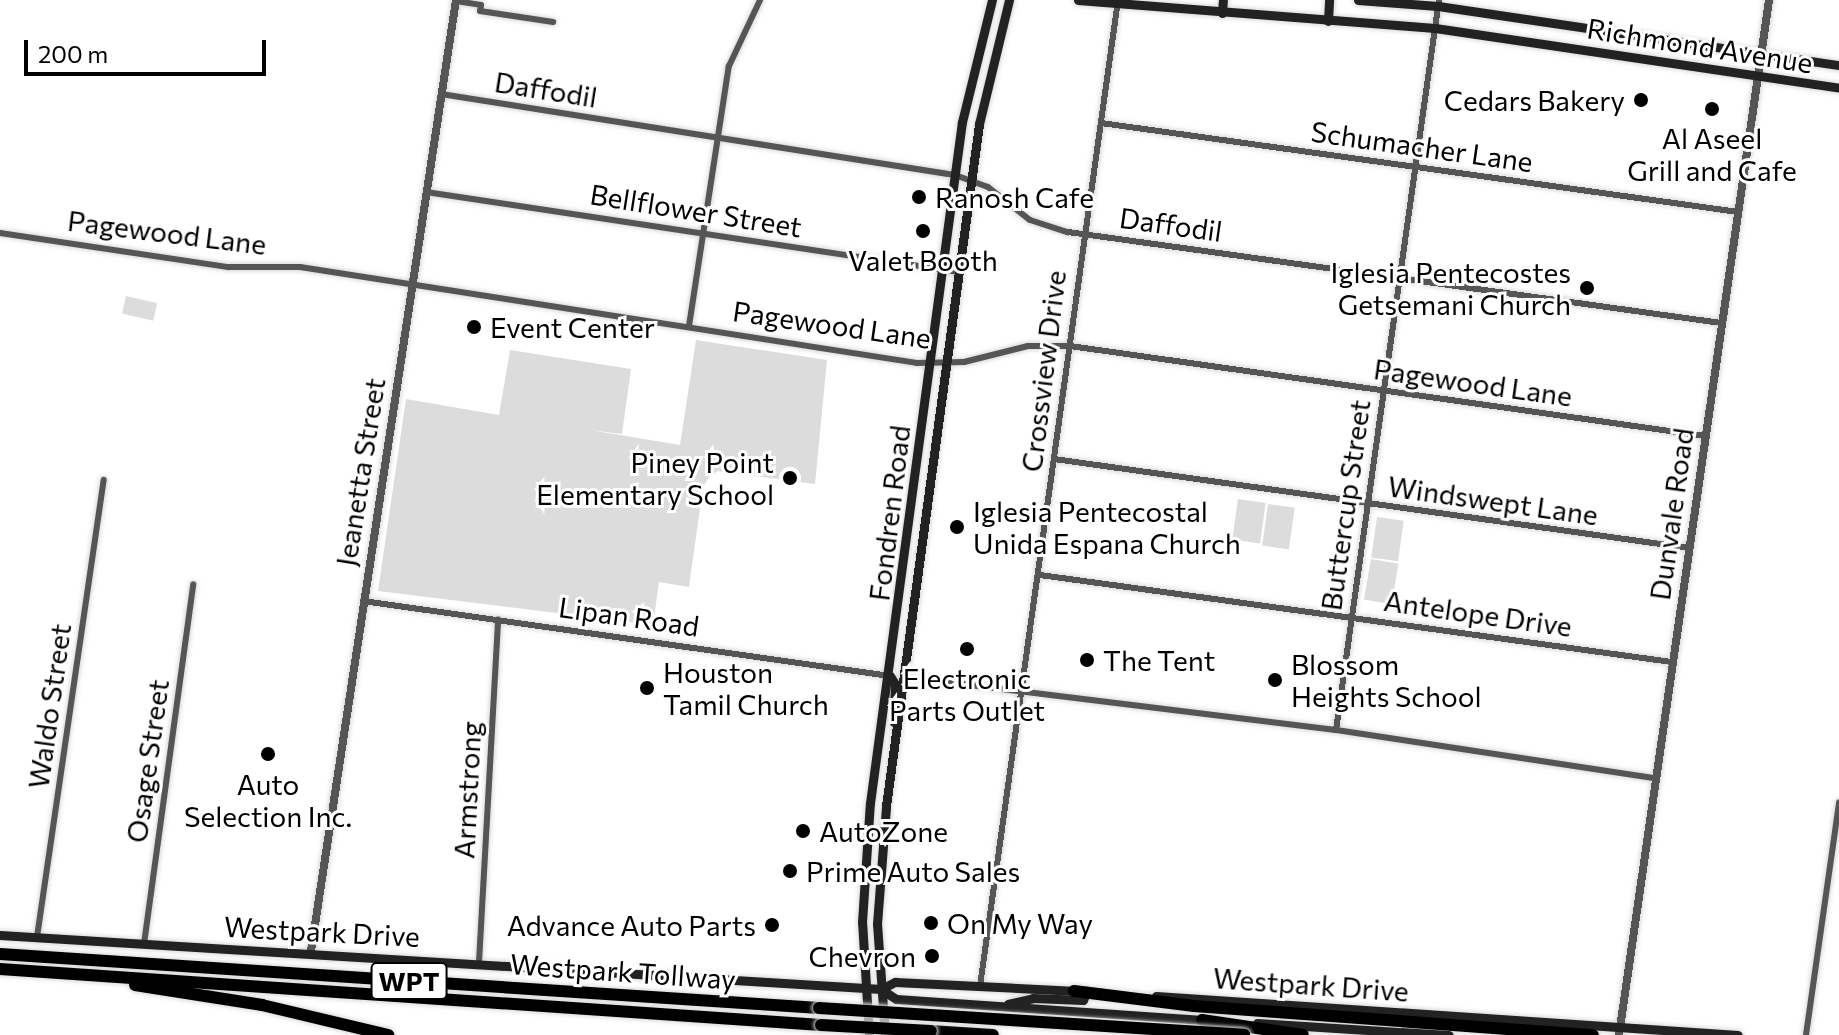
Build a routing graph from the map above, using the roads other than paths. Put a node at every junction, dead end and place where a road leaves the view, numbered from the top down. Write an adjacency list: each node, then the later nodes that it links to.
1 (456, 0): 15 (street); 24 (street, Jeanetta Street)
2 (760, 0): 26 (street)
3 (992, 0): 28 (main road, Fondren Road)
4 (1009, 0): 29 (main road, Fondren Road)
5 (1078, 0): 10 (main road, Richmond Avenue)
6 (1223, 0): 12 (main road)
7 (1329, 0): 13 (main road)
8 (1358, 0): 11 (main road, Richmond Avenue)
9 (1769, 0): 19 (street, Dunvale Road)
10 (1118, 3): 12 (main road, Richmond Avenue); 25 (street, Crossview Drive)
11 (1438, 3): 14 (main road, Richmond Avenue); 16 (street, Buttercup Street)
12 (1222, 13): 13 (main road, Richmond Avenue)
13 (1328, 21): 16 (main road, Richmond Avenue)
14 (1541, 21): 17 (main road, Richmond Avenue); 18 (main road)
15 (553, 22)
16 (1435, 28): 18 (main road, Richmond Avenue); 27 (street, Buttercup Street)
17 (1649, 40): 19 (main road, Richmond Avenue); 20 (main road)
18 (1538, 43): 20 (main road, Richmond Avenue)
19 (1761, 54): 21 (main road, Richmond Avenue); 22 (street, Dunvale Road)
20 (1645, 60): 22 (main road, Richmond Avenue)
21 (1839, 65)
22 (1758, 75): 23 (main road, Richmond Avenue); 31 (street, Dunvale Road)
23 (1839, 88)
24 (441, 94): 26 (street, Daffodil); 30 (street, Jeanetta Street)
25 (1101, 123): 27 (street, Schumacher Lane); 34 (street, Crossview Drive)
26 (717, 139): 28 (street, Daffodil); 33 (street)
27 (1413, 167): 31 (street, Schumacher Lane); 37 (street, Buttercup Street)
28 (955, 175): 29 (street, Daffodil); 35 (main road, Fondren Road)
29 (973, 179): 34 (street, Daffodil); 36 (main road, Fondren Road)
30 (426, 192): 33 (street, Bellflower Street); 38 (street, Jeanetta Street)
31 (1738, 212): 39 (street, Dunvale Road)
32 (0, 233): 38 (street, Pagewood Lane)
33 (703, 234): 35 (street, Bellflower Street); 40 (street)
34 (1083, 234): 37 (street, Daffodil); 41 (street, Crossview Drive)
35 (942, 269): 36 (street, Bellflower Street); 42 (main road, Fondren Road)
36 (959, 272): 43 (main road, Fondren Road)
37 (1399, 277): 39 (street, Daffodil); 44 (street, Buttercup Street)
38 (412, 284): 40 (street, Pagewood Lane); 56 (street, Jeanetta Street)
39 (1721, 323): 45 (street, Dunvale Road)
40 (689, 326): 42 (street, Pagewood Lane)
41 (1070, 346): 43 (street, Pagewood Lane); 44 (street, Pagewood Lane); 46 (street, Crossview Drive)
42 (930, 362): 43 (street, Pagewood Lane); 47 (main road, Fondren Road)
43 (946, 362): 48 (main road, Fondren Road)
44 (1383, 392): 45 (street, Pagewood Lane); 50 (street, Buttercup Street)
45 (1705, 436): 51 (street, Dunvale Road)
46 (1054, 459): 50 (street, Windswept Lane); 54 (street, Crossview Drive)
47 (918, 466): 48 (main road); 52 (main road, Fondren Road)
48 (934, 468): 53 (main road, Fondren Road)
49 (104, 480): 73 (street, Waldo Street)
50 (1367, 506): 51 (street, Windswept Lane); 58 (street, Buttercup Street)
51 (1689, 548): 60 (street, Dunvale Road)
52 (905, 565): 53 (main road); 57 (main road, Fondren Road)
53 (920, 568): 62 (main road, Fondren Road)
54 (1040, 575): 58 (street, Antelope Drive); 63 (street, Crossview Drive)
55 (193, 584): 74 (street, Osage Street)
56 (362, 600): 59 (street, Lipan Road); 75 (street, Jeanetta Street)
57 (899, 607): 61 (main road, Fondren Road); 62 (main road)
58 (1352, 618): 60 (street, Antelope Drive); 64 (street, Buttercup Street)
59 (498, 620): 61 (street, Lipan Road); 77 (street, Armstrong)
60 (1672, 662): 66 (street, Dunvale Road)
61 (890, 676): 65 (main road); 68 (main road, Fondren Road)
62 (904, 677): 63 (street); 65 (main road, Fondren Road)
63 (1021, 693): 64 (street); 80 (street, Crossview Drive)
64 (1336, 730): 66 (street)
65 (896, 734): 69 (main road, Fondren Road)
66 (1655, 778): 86 (street, Dunvale Road)
67 (1839, 802): 96 (street)
68 (870, 803): 69 (main road); 70 (main road, Fondren Road)
69 (886, 806): 71 (main road, Fondren Road)
70 (862, 901): 71 (main road); 81 (main road, Fondren Road)
71 (878, 902): 82 (main road, Fondren Road)
72 (0, 935): 73 (main road, Westpark Drive)
73 (37, 937): 74 (main road, Westpark Drive)
74 (144, 944): 75 (main road, Westpark Drive)
75 (311, 951): 77 (main road, Westpark Drive)
76 (0, 954): 91 (highway, Westpark Tollway / WPT, bridge)
77 (479, 962): 81 (main road, Westpark Drive)
78 (0, 969): 79 (highway, Westpark Tollway / WPT)
79 (57, 972): 87 (highway); 90 (highway, Westpark Tollway / WPT, bridge)
80 (980, 986): 82 (main road, Westpark Drive); 83 (main road, Westpark Drive)
81 (866, 988): 82 (main road, Westpark Drive); 88 (main road, Fondren Road)
82 (881, 989): 84 (main road, Westpark Drive); 89 (main road, Fondren Road)
83 (1082, 993): 84 (main road); 86 (main road, Westpark Drive); 94 (highway)
84 (997, 1007): 85 (main road, Westpark Drive)
85 (1202, 1020): 92 (highway); 93 (main road, Westpark Drive)
86 (1620, 1031): 95 (main road, Westpark Drive)
87 (388, 1035)
88 (869, 1035)
89 (885, 1035)
90 (993, 1035)
91 (1244, 1035)
92 (1303, 1035)
93 (1449, 1035)
94 (1593, 1035)
95 (1738, 1035)
96 (1806, 1035)

